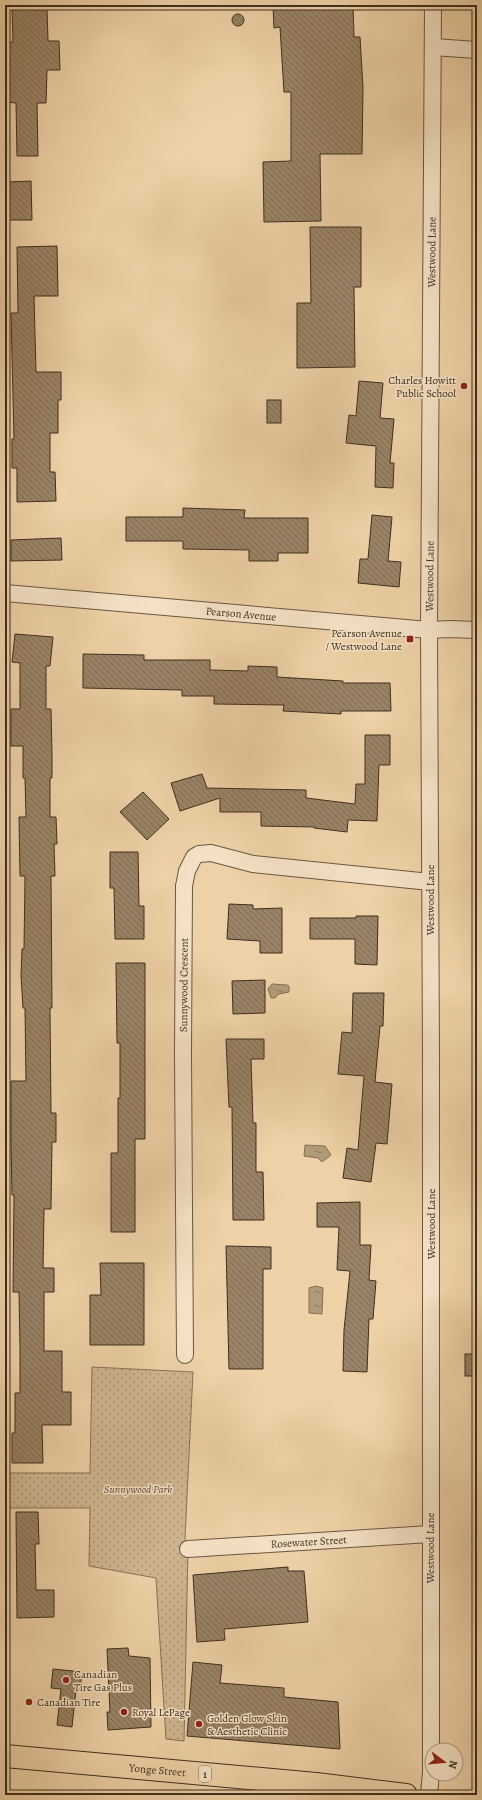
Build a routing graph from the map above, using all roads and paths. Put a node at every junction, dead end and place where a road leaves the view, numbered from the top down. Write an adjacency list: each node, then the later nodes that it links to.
1 (433, 5): 2 (street, Westwood Lane)
2 (433, 47): 3 (street); 5 (street, Westwood Lane)
3 (477, 50)
4 (5, 593): 5 (street, Pearson Avenue)
5 (429, 630): 6 (street, Pearson Avenue); 7 (street, Westwood Lane)
6 (477, 630)
7 (430, 882): 8 (street, Sunnywood Crescent); 9 (street, Westwood Lane)
8 (185, 1355)
9 (430, 1534): 10 (street, Rosewater Street); 13 (street, Westwood Lane)
10 (188, 1548)
11 (5, 1756): 12 (main road, Yonge Street / 1)
12 (406, 1795)
13 (429, 1795)

